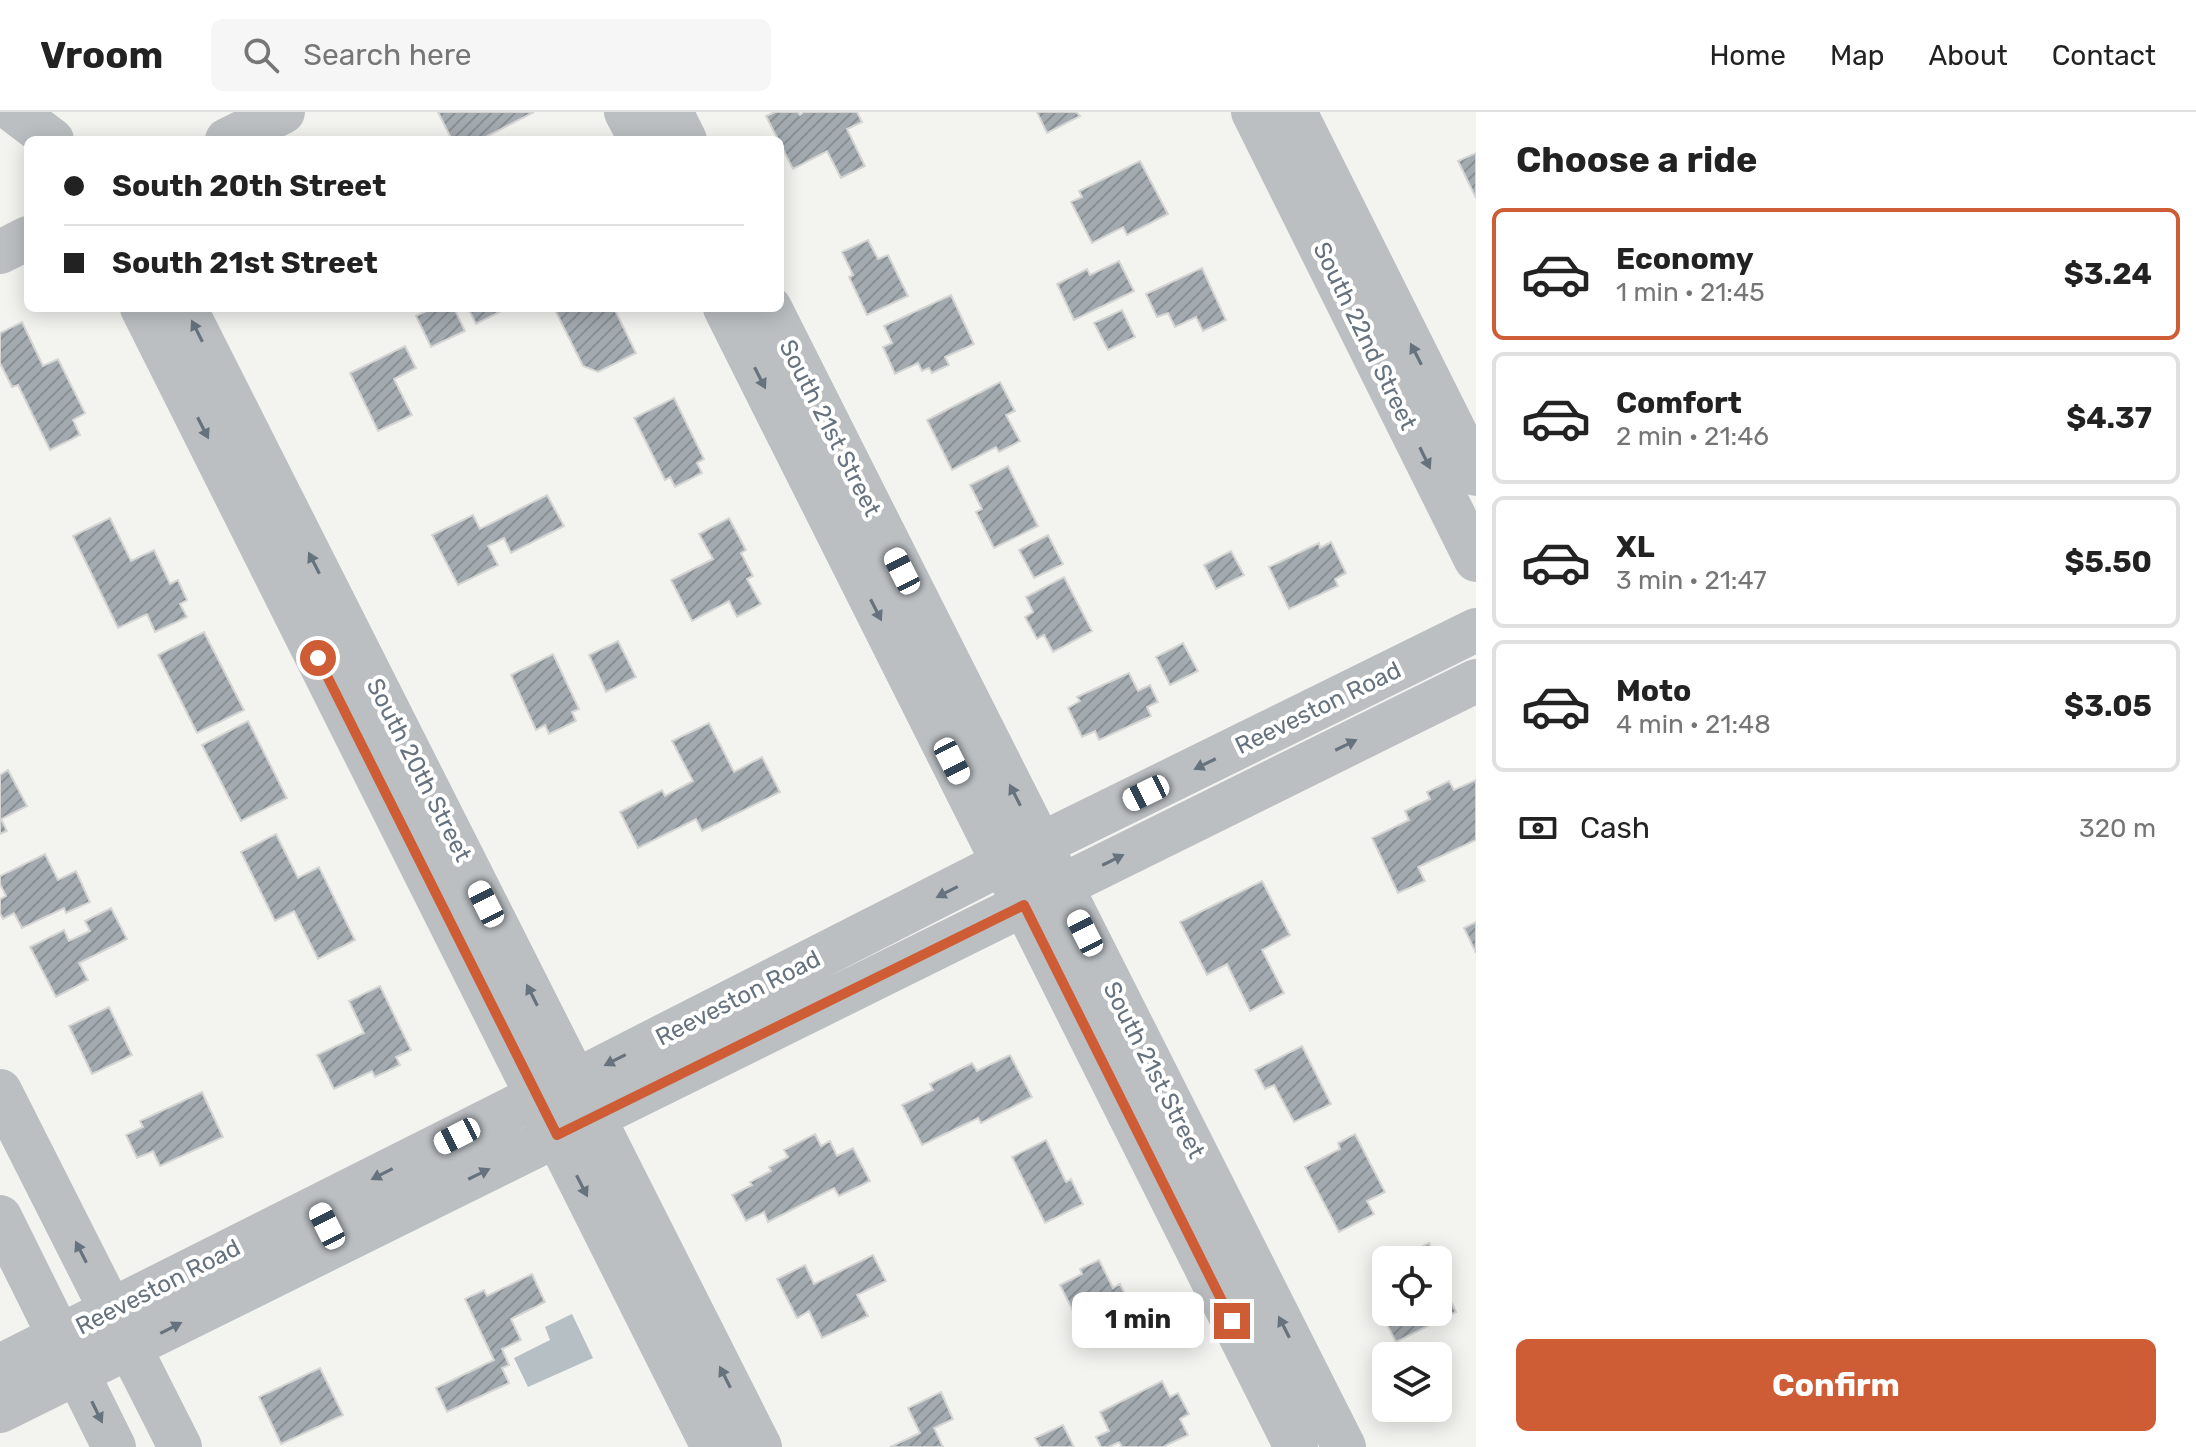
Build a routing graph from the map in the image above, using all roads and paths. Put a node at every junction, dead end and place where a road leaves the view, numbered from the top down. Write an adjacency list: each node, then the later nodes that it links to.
1 (15, 112): 7 (street)
2 (283, 112): 8 (street)
3 (626, 112): 9 (street)
4 (671, 112): 10 (street)
5 (1253, 112): 11 (street, South 22nd Street)
6 (1295, 112): 11 (street, South 22nd Street)
7 (47, 136)
8 (235, 136)
9 (639, 136)
10 (683, 136)
11 (1299, 162): 19 (street, South 22nd Street, one-way to 11); 20 (street, South 22nd Street, one-way to 20)
12 (24, 240): 13 (street)
13 (0, 252)
14 (144, 312): 21 (street, South 20th Street, one-way to 21)
15 (187, 312): 21 (street, South 20th Street, one-way to 15)
16 (728, 312): 18 (street, South 21st Street, one-way to 18)
17 (771, 312): 18 (street, South 21st Street)
18 (802, 417): 24 (street, South 21st Street)
19 (1476, 474)
20 (1476, 560)
21 (320, 619): 28 (street, South 20th Street)
22 (1476, 630): 24 (street, Reeveston Road, one-way to 24)
23 (1476, 681): 25 (street, Reeveston Road, one-way to 23)
24 (1022, 854): 25 (street, South 21st Street); 26 (street, Reeveston Road, one-way to 26)
25 (1042, 895): 27 (street, Reeveston Road); 37 (street, South 21st Street, one-way to 25); 38 (street, South 21st Street)
26 (801, 966): 27 (street); 28 (street, Reeveston Road, one-way to 28)
27 (820, 1006): 30 (street, Reeveston Road)
28 (556, 1088): 30 (street, South 20th Street); 31 (street, Reeveston Road, one-way to 31)
29 (0, 1091): 34 (street, one-way to 29)
30 (576, 1127): 33 (street, Reeveston Road, one-way to 30); 42 (street, South 20th Street, one-way to 42); 43 (street, South 20th Street, one-way to 30)
31 (317, 1206): 33 (street); 34 (street, Reeveston Road)
32 (0, 1217): 35 (street)
33 (337, 1245): 34 (street, Reeveston Road, one-way to 33)
34 (121, 1330): 35 (street, Reeveston Road); 41 (street)
35 (68, 1355): 36 (street, Reeveston Road); 39 (street, Reeveston Road); 40 (street, one-way to 40)
36 (0, 1366)
37 (1312, 1384): 38 (street); 45 (street, South 21st Street)
38 (1274, 1403): 44 (street, South 21st Street)
39 (0, 1411)
40 (114, 1447)
41 (180, 1447)
42 (713, 1447)
43 (760, 1447)
44 (1296, 1447)
45 (1344, 1447)

